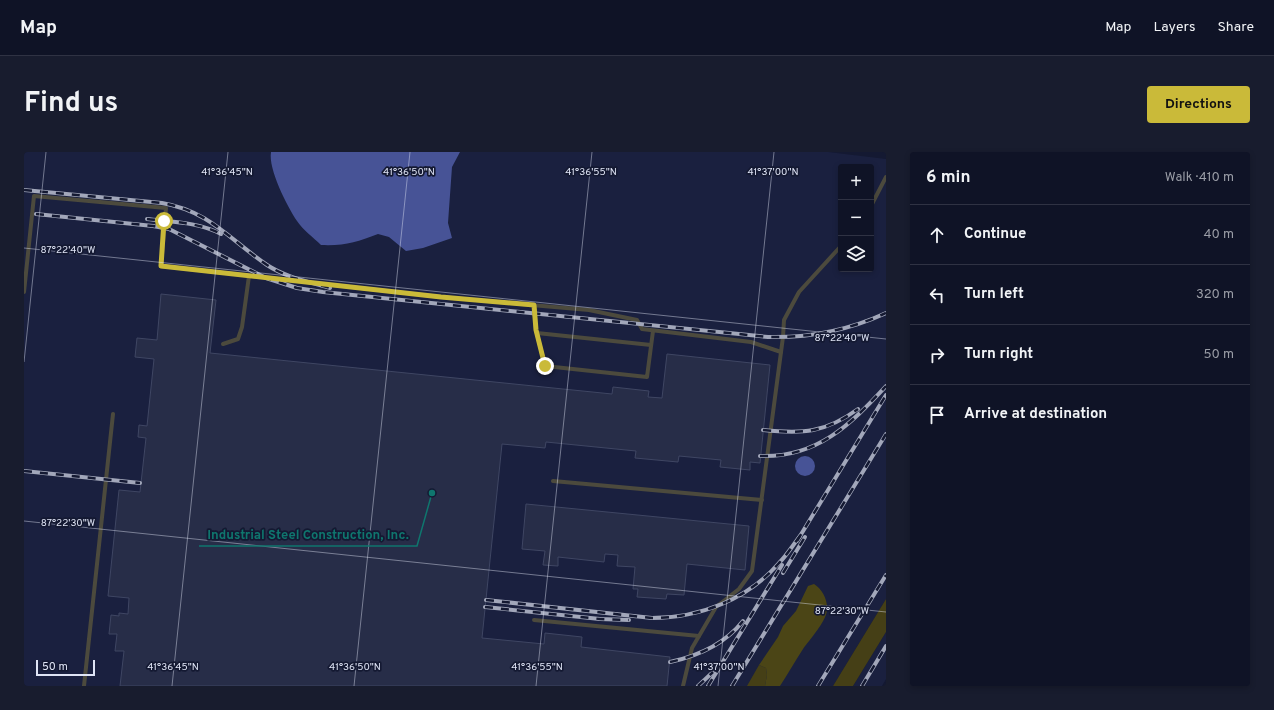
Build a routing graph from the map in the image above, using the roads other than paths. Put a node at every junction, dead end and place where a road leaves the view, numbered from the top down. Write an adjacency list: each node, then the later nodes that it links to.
1 (886, 177): 2 (lane)
2 (874, 200)
3 (838, 249): 11 (lane)
4 (249, 276): 5 (lane); 6 (lane); 9 (lane)
5 (24, 292)
6 (534, 305): 7 (lane); 8 (lane)
7 (653, 330): 10 (lane); 11 (lane)
8 (537, 333): 10 (lane); 10 (lane)
9 (223, 344)
10 (651, 345)
11 (781, 352): 14 (lane)
12 (113, 414): 17 (lane)
13 (553, 481): 14 (lane)
14 (762, 500): 16 (lane)
15 (534, 620): 16 (lane)
16 (699, 636): 18 (lane)
17 (84, 686)
18 (683, 686)

